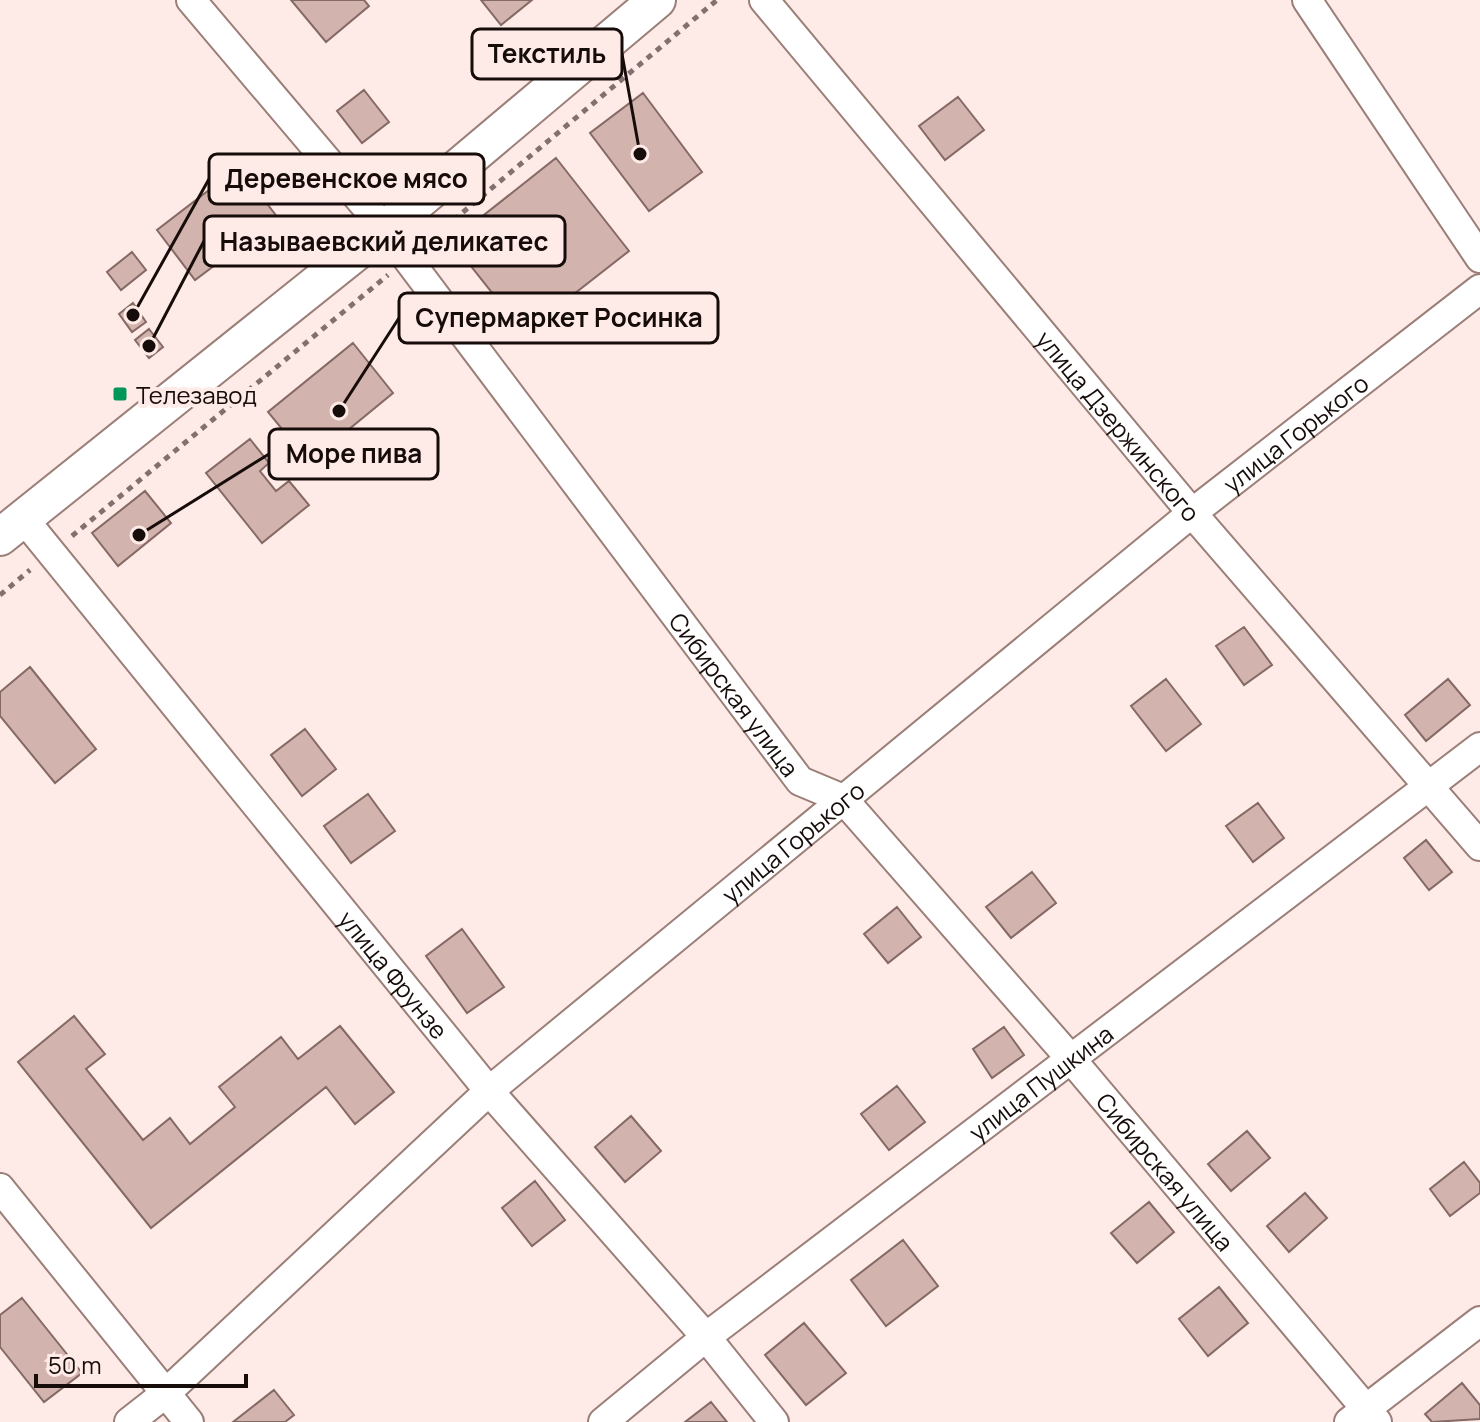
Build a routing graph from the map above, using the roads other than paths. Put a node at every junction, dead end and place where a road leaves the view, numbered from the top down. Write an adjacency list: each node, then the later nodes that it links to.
1 (191, 0): 5 (street, Сибирская улица)
2 (657, 0): 5 (street)
3 (764, 0): 8 (street, улица Дзержинского)
4 (1307, 0): 6 (street)
5 (385, 229): 9 (street); 12 (street, Сибирская улица)
6 (1480, 258)
7 (1480, 289): 8 (street, улица Горького)
8 (1192, 513): 11 (street, улица Дзержинского); 12 (street, улица Горького)
9 (11, 528): 15 (street, улица Фрунзе)
10 (1480, 747): 11 (street, улица Пушкина)
11 (1429, 786): 13 (street, улица Дзержинского); 14 (street, улица Пушкина)
12 (843, 799): 14 (street, Сибирская улица); 15 (street, улица Горького)
13 (1480, 846)
14 (1071, 1059): 18 (street, улица Пушкина); 20 (street, Сибирская улица)
15 (489, 1091): 18 (street, улица Фрунзе); 19 (street, улица Горького)
16 (0, 1188): 19 (street)
17 (1480, 1321): 20 (street)
18 (706, 1337): 23 (street, улица Пушкина); 24 (street, улица Фрунзе)
19 (166, 1393): 21 (street, улица Горького); 22 (street)
20 (1364, 1418)
21 (129, 1422)
22 (189, 1422)
23 (603, 1422)
24 (774, 1422)

